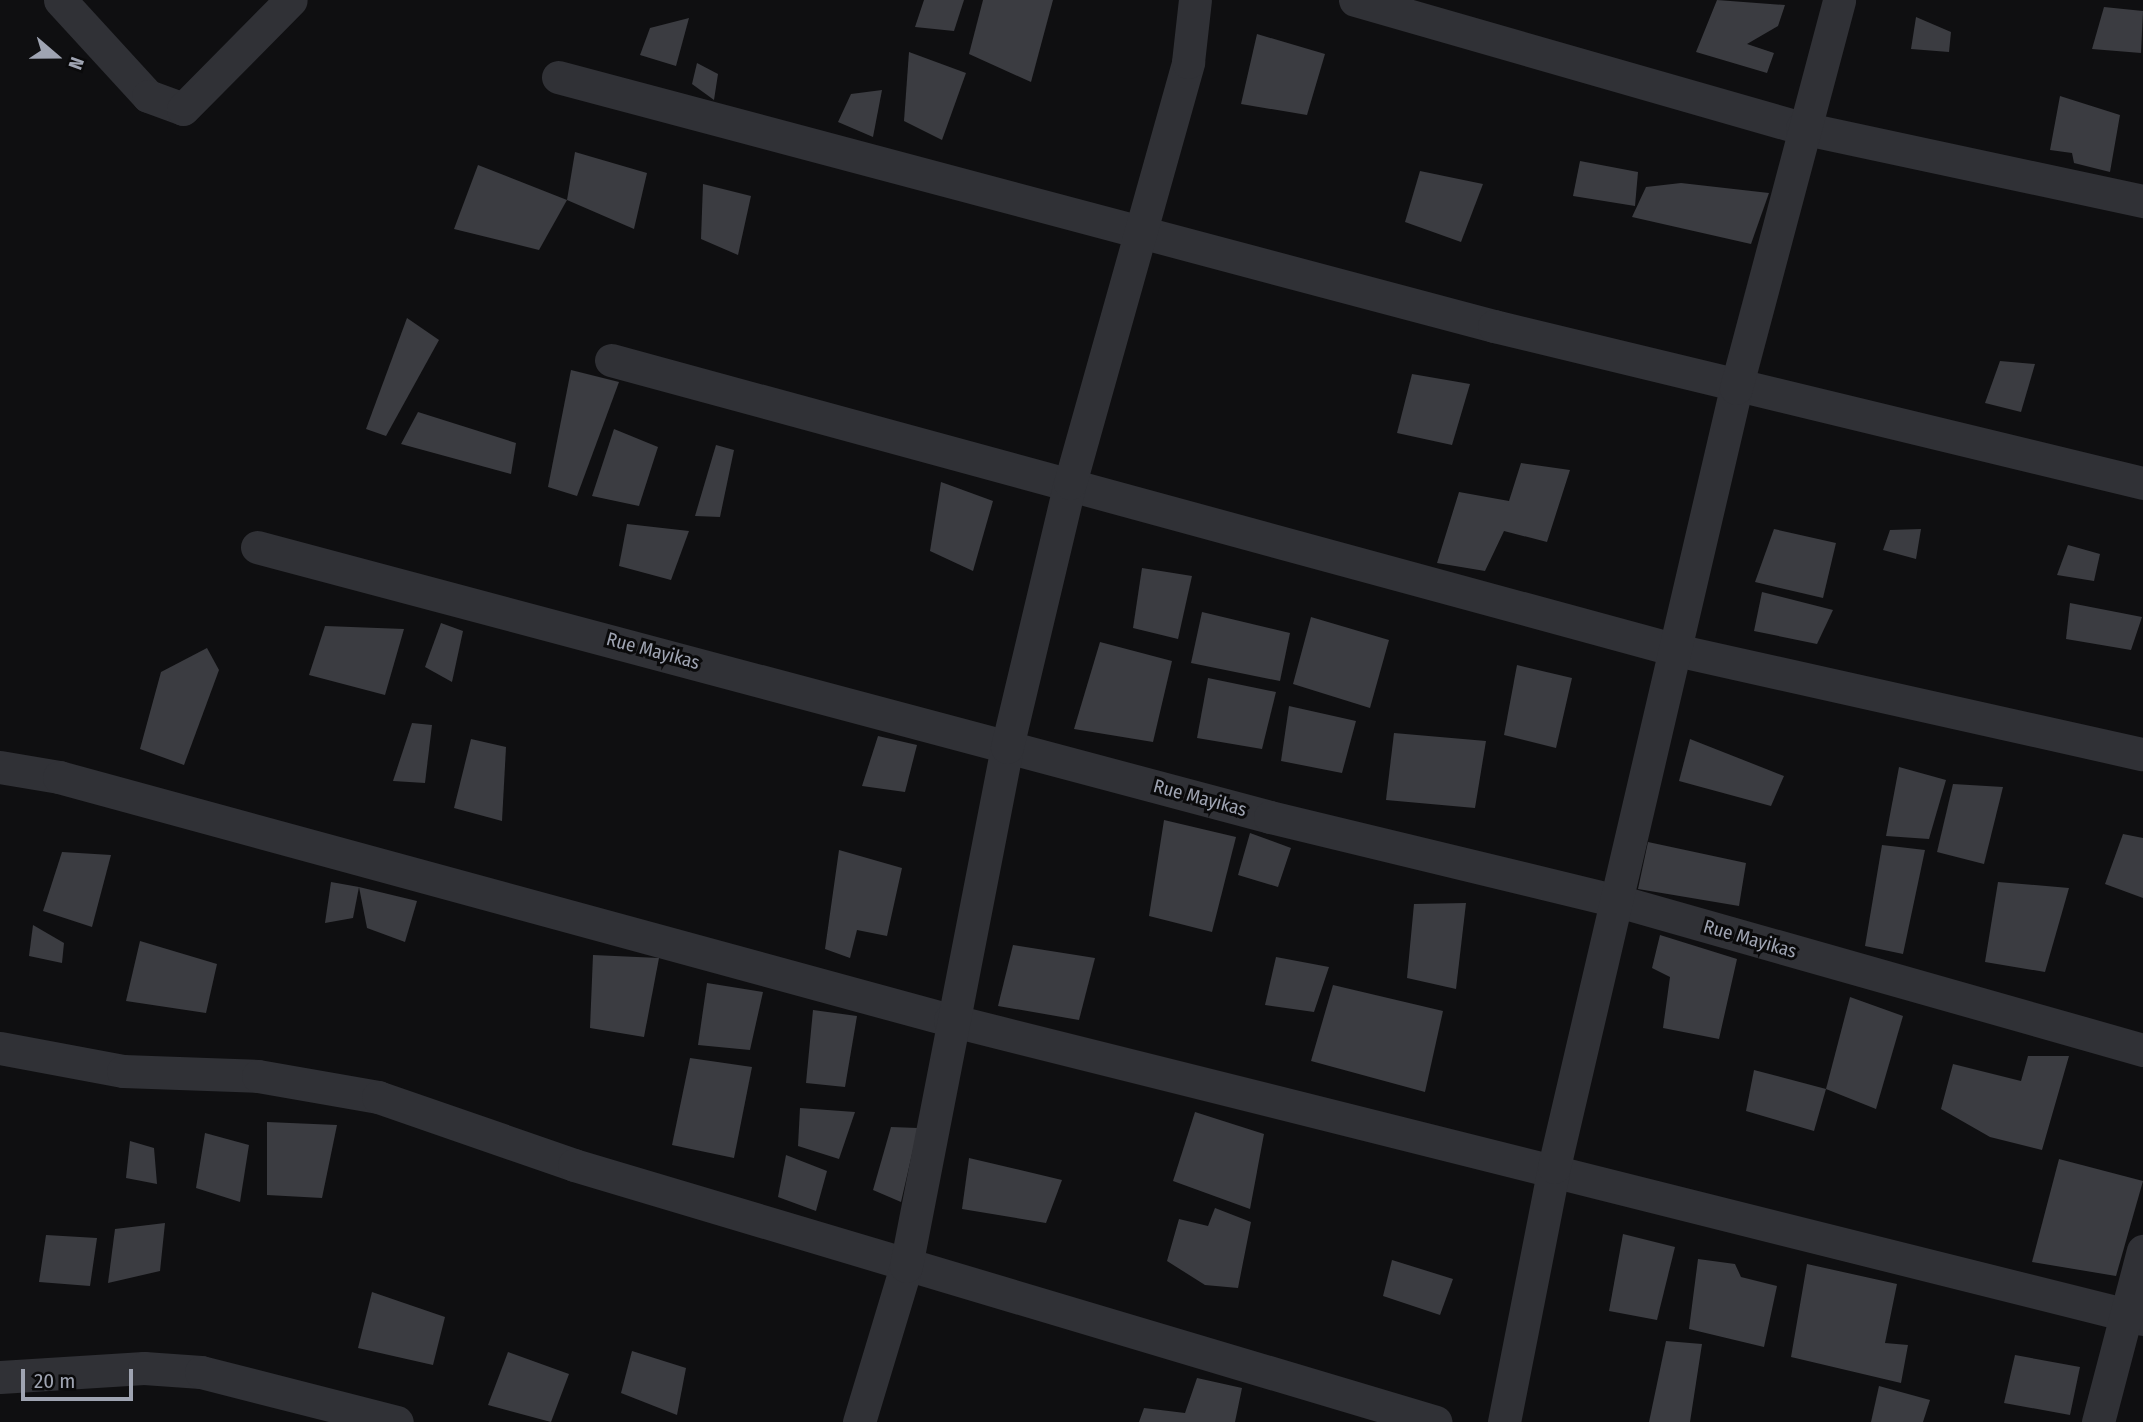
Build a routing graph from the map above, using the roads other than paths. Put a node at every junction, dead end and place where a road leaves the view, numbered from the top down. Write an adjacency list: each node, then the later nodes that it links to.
1 (60, 0): 2 (street)
2 (291, 0)
3 (1195, 0): 9 (street)
4 (1355, 0): 7 (street)
5 (1839, 0): 7 (street)
6 (558, 77): 9 (street)
7 (1802, 128): 8 (street); 11 (street)
8 (2143, 201)
9 (1139, 231): 11 (street); 12 (street)
10 (611, 360): 12 (street)
11 (1736, 388): 13 (street); 15 (street)
12 (1070, 483): 15 (street); 16 (street)
13 (2143, 483)
14 (257, 547): 16 (street, Rue Mayikas)
15 (1676, 650): 17 (street); 19 (street)
16 (1006, 747): 19 (street, Rue Mayikas); 20 (street)
17 (2143, 754)
18 (0, 767): 20 (street)
19 (1618, 901): 22 (street, Rue Mayikas); 23 (street)
20 (950, 1020): 23 (street); 25 (street)
21 (0, 1048): 25 (street)
22 (2143, 1050)
23 (1554, 1167): 26 (street); 31 (street)
24 (2143, 1251): 26 (street)
25 (906, 1266): 29 (street); 30 (street)
26 (2135, 1317): 32 (street)
27 (0, 1377): 28 (street)
28 (397, 1422)
29 (859, 1422)
30 (1436, 1422)
31 (1504, 1422)
32 (2098, 1422)

